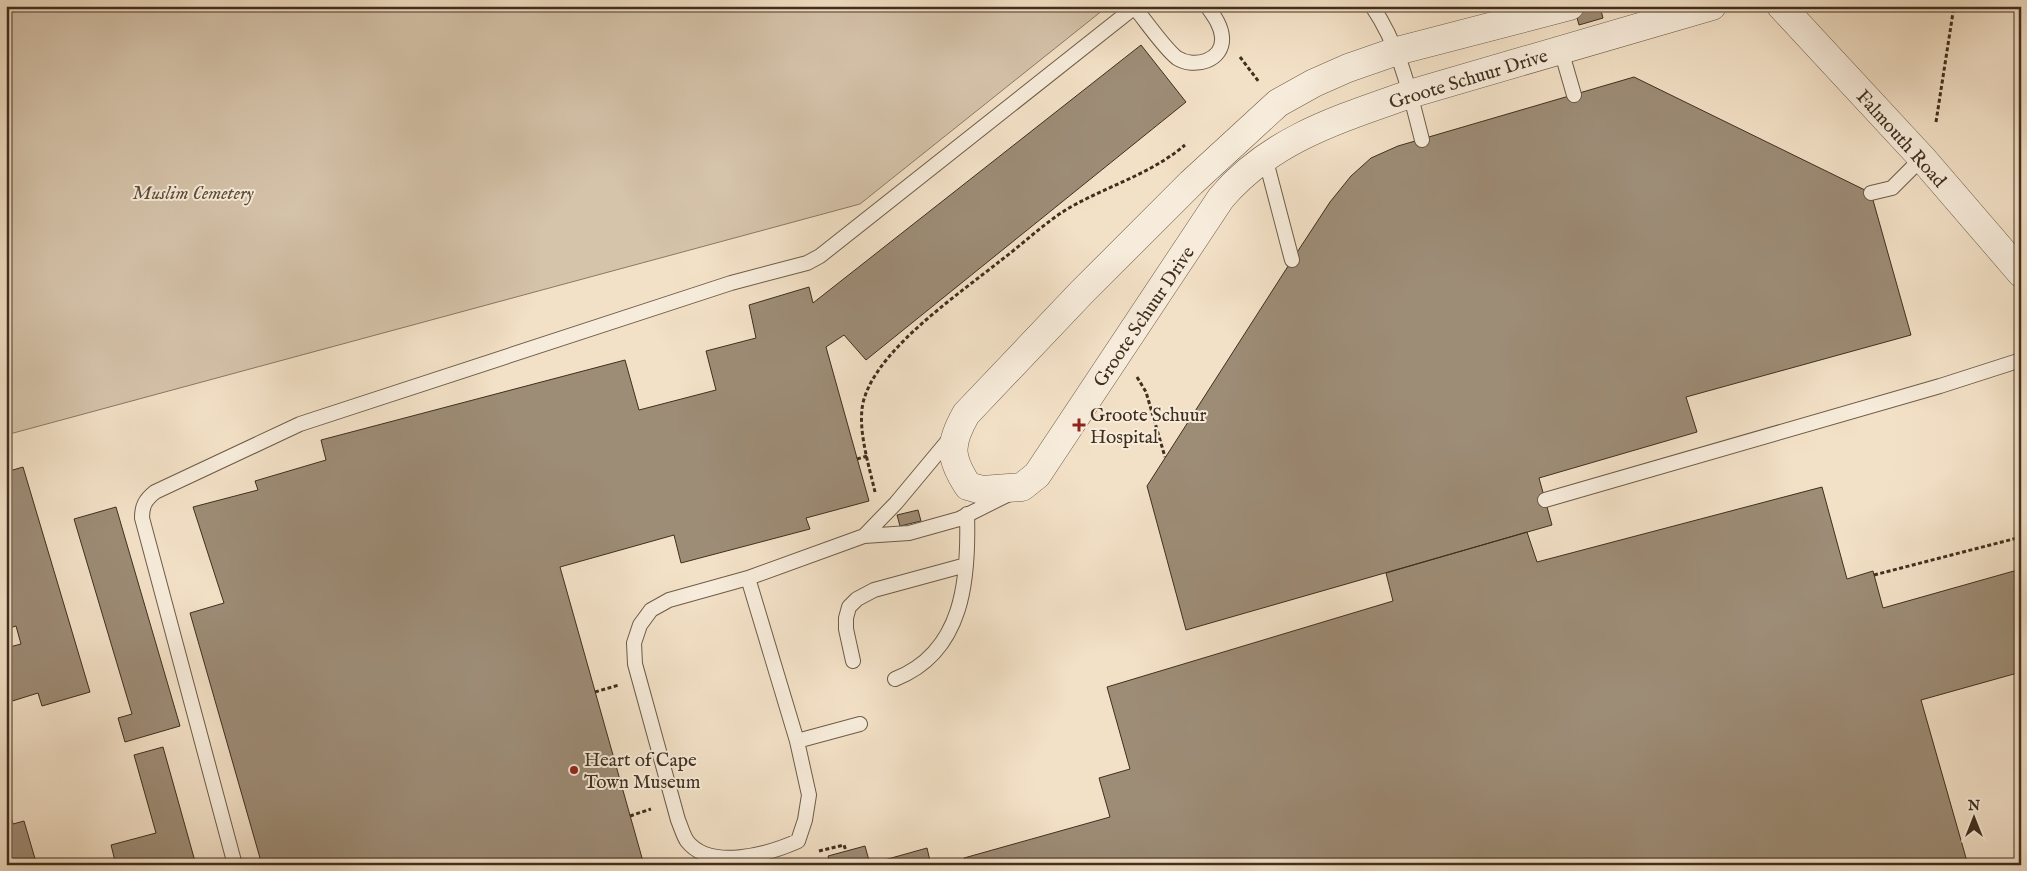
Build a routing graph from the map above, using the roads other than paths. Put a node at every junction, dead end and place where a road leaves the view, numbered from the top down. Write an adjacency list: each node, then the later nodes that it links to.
1 (1207, 6): 6 (lane)
2 (1372, 6): 8 (lane)
3 (1570, 6): 8 (street)
4 (1712, 6): 7 (street, Groote Schuur Drive)
5 (1781, 6): 13 (street, Falmouth Road)
6 (1136, 7): 29 (lane)
7 (1561, 50): 9 (street, Groote Schuur Drive); 10 (lane)
8 (1398, 52): 9 (lane); 18 (street)
9 (1410, 94): 11 (lane); 12 (street, Groote Schuur Drive)
10 (1574, 95)
11 (1422, 140)
12 (1265, 157): 15 (lane); 19 (street, Groote Schuur Drive)
13 (1922, 158): 14 (lane); 16 (street, Falmouth Road)
14 (1871, 193)
15 (1292, 260)
16 (2021, 273)
17 (2021, 360): 20 (lane)
18 (955, 432): 19 (street); 22 (lane)
19 (1022, 488): 21 (lane)
20 (1545, 500)
21 (968, 514): 22 (lane); 23 (lane)
22 (868, 532): 24 (lane)
23 (966, 565): 25 (lane); 26 (lane)
24 (748, 578): 28 (lane); 28 (lane)
25 (853, 661)
26 (896, 679)
27 (860, 724): 28 (lane)
28 (797, 741)
29 (235, 865)

